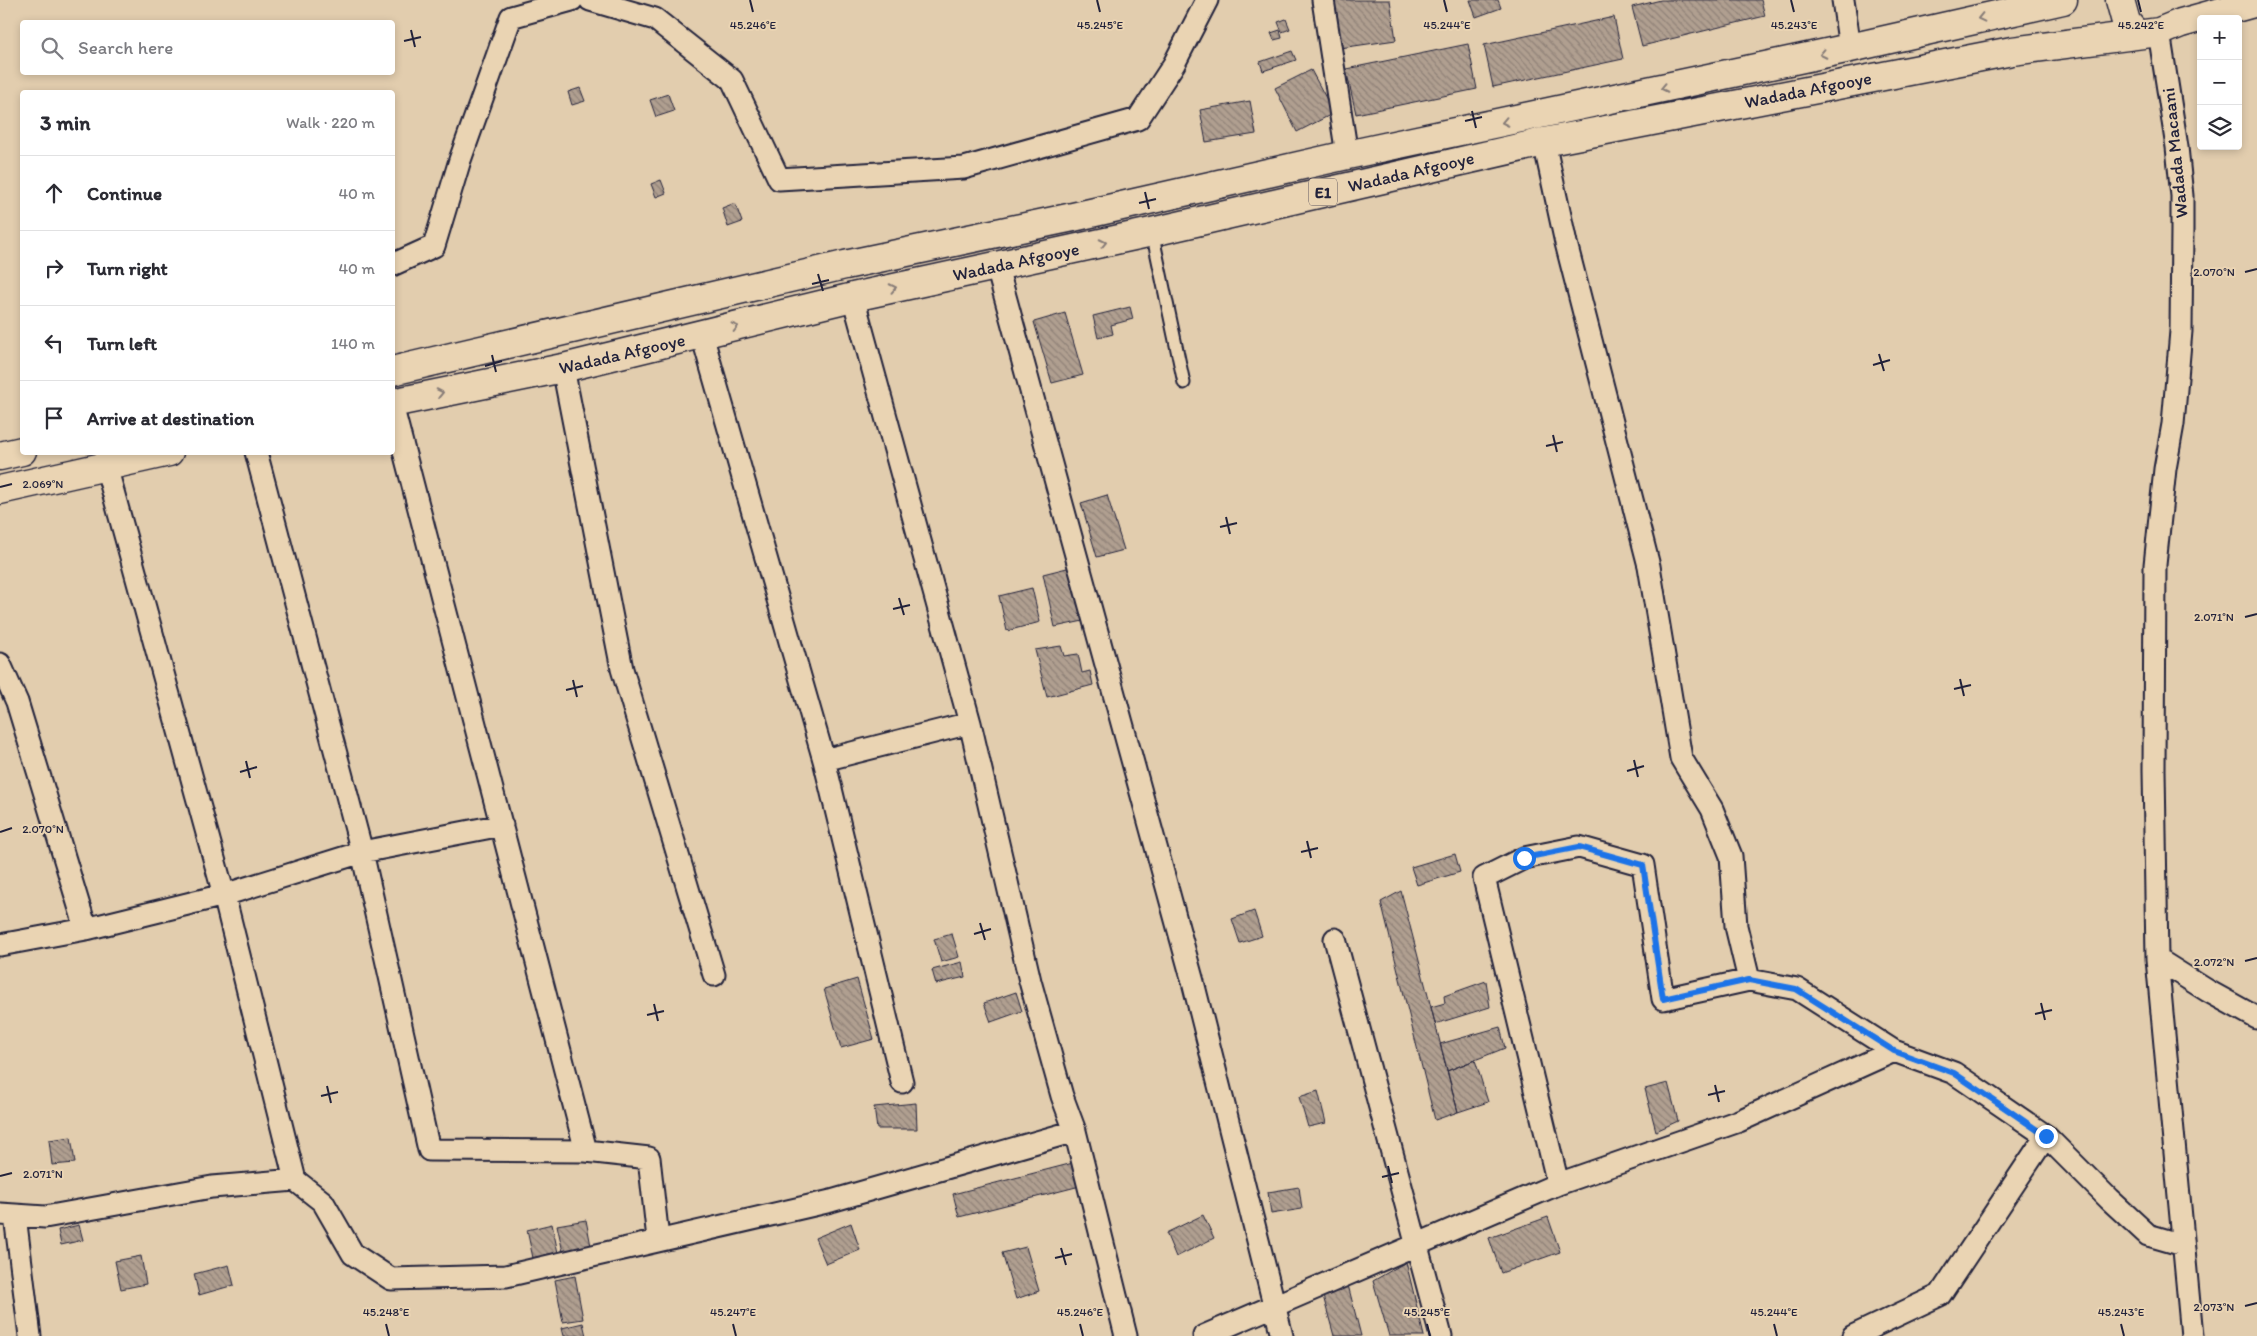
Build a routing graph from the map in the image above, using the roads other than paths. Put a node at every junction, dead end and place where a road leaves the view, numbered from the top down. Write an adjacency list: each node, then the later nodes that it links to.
1 (572, 0): 14 (street)
2 (590, 0): 3 (street)
3 (1208, 0)
4 (1323, 0): 12 (street)
5 (1842, 0): 10 (street)
6 (2061, 0): 10 (highway, Wadada Afgooye / E1, one-way to 10)
7 (2120, 0): 9 (highway)
8 (2257, 2): 9 (highway, Wadada Afgooye / E1)
9 (2165, 22): 11 (highway, Wadada Afgooye / E1); 38 (street, Wadada Macaani)
10 (1850, 48): 12 (highway, Wadada Afgooye / E1, one-way to 12)
11 (1544, 142): 13 (highway, Wadada Afgooye / E1); 40 (street)
12 (1347, 154): 19 (highway, Wadada Afgooye / E1)
13 (1152, 232): 15 (highway, Wadada Afgooye / E1, one-way to 13); 20 (lane)
14 (395, 264)
15 (998, 267): 16 (highway, Wadada Afgooye / E1, one-way to 15); 53 (street)
16 (853, 297): 17 (highway, Wadada Afgooye / E1, one-way to 16); 30 (street)
17 (702, 335): 18 (highway, Wadada Afgooye / E1); 31 (street)
18 (563, 368): 21 (highway, Wadada Afgooye / E1, one-way to 18); 39 (street)
19 (395, 370)
20 (1184, 383)
21 (395, 403)
22 (395, 415): 32 (street)
23 (20, 451): 26 (highway)
24 (156, 455): 27 (highway)
25 (257, 455): 33 (street)
26 (0, 456)
27 (106, 466): 28 (highway); 34 (street)
28 (0, 490)
29 (0, 664): 35 (street)
30 (970, 723): 31 (street); 44 (street)
31 (824, 760): 43 (street)
32 (502, 825): 33 (street); 46 (street)
33 (362, 852): 34 (street); 46 (street)
34 (224, 895): 35 (street); 47 (street)
35 (86, 929): 37 (street)
36 (1335, 939): 51 (street)
37 (0, 945)
38 (2157, 959): 41 (street); 52 (street, Wadada Macaani)
39 (714, 975)
40 (1749, 980): 42 (street); 48 (street)
41 (2257, 1018)
42 (1894, 1051): 45 (street); 48 (street)
43 (902, 1082)
44 (1075, 1131): 50 (street); 55 (street)
45 (2046, 1136): 52 (street); 59 (street)
46 (586, 1151): 50 (street)
47 (295, 1180): 49 (street); 50 (street)
48 (1558, 1184): 51 (street)
49 (8, 1215): 54 (street)
50 (658, 1239)
51 (1418, 1244): 53 (street); 58 (street)
52 (2183, 1245): 60 (street, Wadada Macaani)
53 (1274, 1306): 56 (street); 57 (street)
54 (30, 1336)
55 (1125, 1336)
56 (1204, 1336)
57 (1282, 1336)
58 (1441, 1336)
59 (1853, 1336)
60 (2192, 1336)

